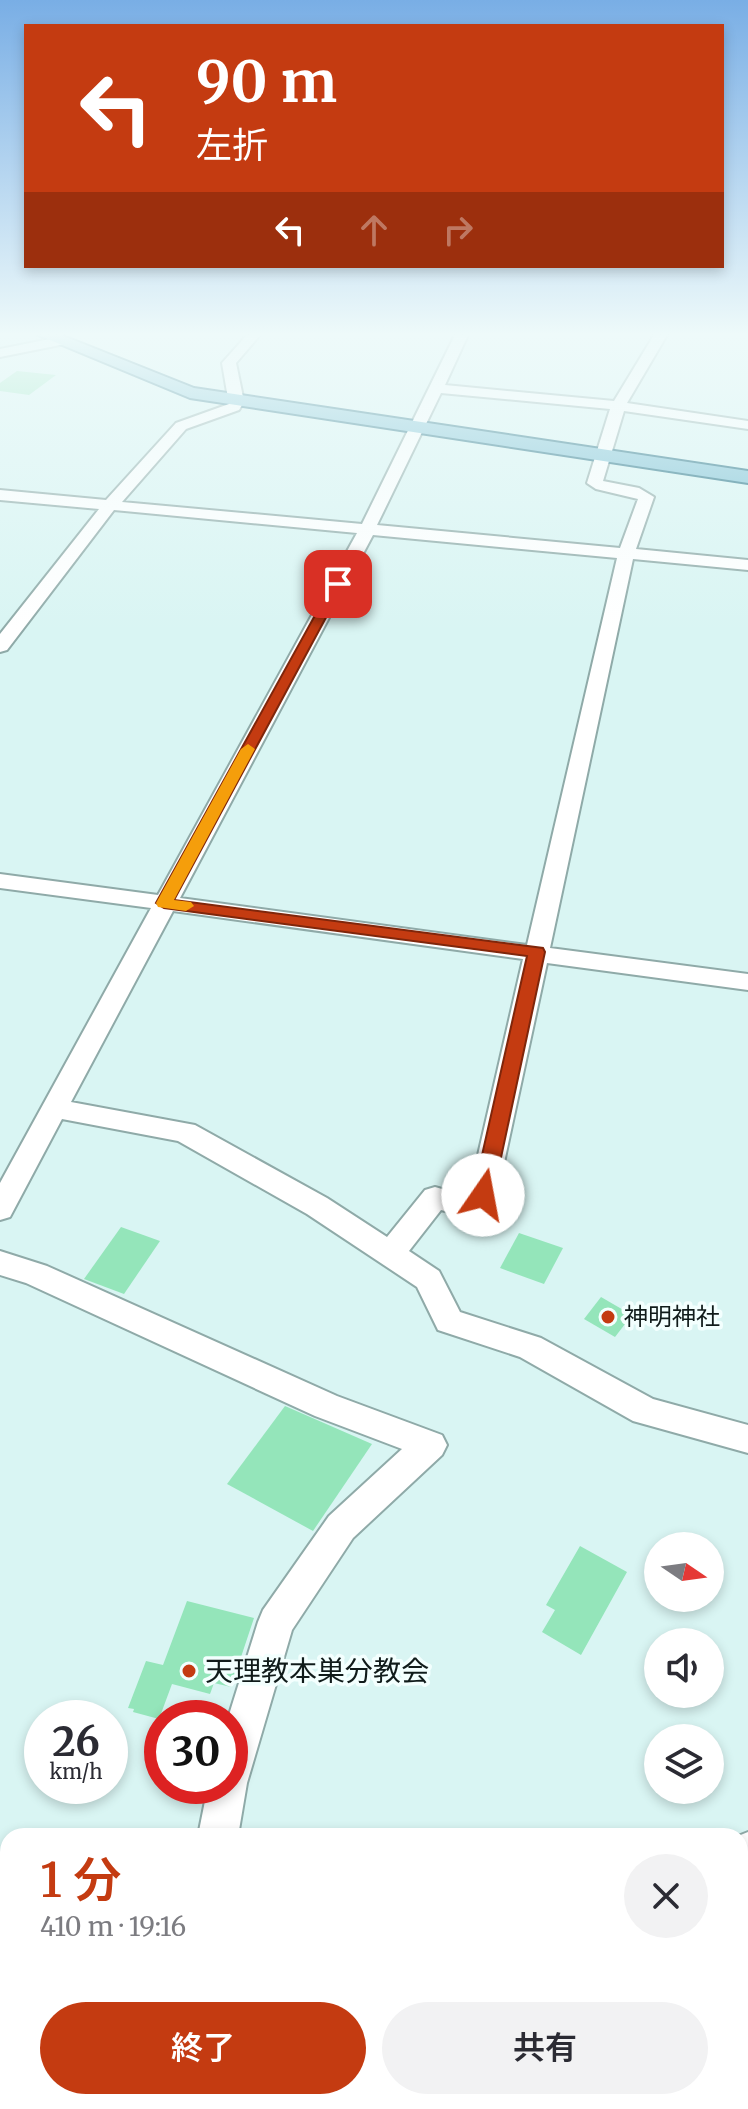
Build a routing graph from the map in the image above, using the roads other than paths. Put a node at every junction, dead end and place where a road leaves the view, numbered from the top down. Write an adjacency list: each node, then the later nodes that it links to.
1 (174, 433): 8 (street)
2 (413, 433): 9 (street)
3 (457, 433): 5 (main road)
4 (609, 433): 5 (street)
5 (602, 456): 6 (main road); 10 (street)
6 (748, 477)
7 (0, 495): 8 (street)
8 (110, 505): 9 (street); 12 (street)
9 (367, 530): 10 (street); 14 (street)
10 (626, 554): 11 (street); 15 (street)
11 (748, 565)
12 (0, 646)
13 (0, 881): 14 (street)
14 (164, 903): 15 (street); 17 (street)
15 (537, 952): 16 (street); 19 (street)
16 (748, 982)
17 (53, 1108): 18 (street); 19 (street)
18 (0, 1209)
19 (389, 1255): 21 (street)
20 (0, 1263): 22 (street)
21 (748, 1439)
22 (248, 1716)
23 (224, 1804): 24 (street)
24 (220, 1828)

